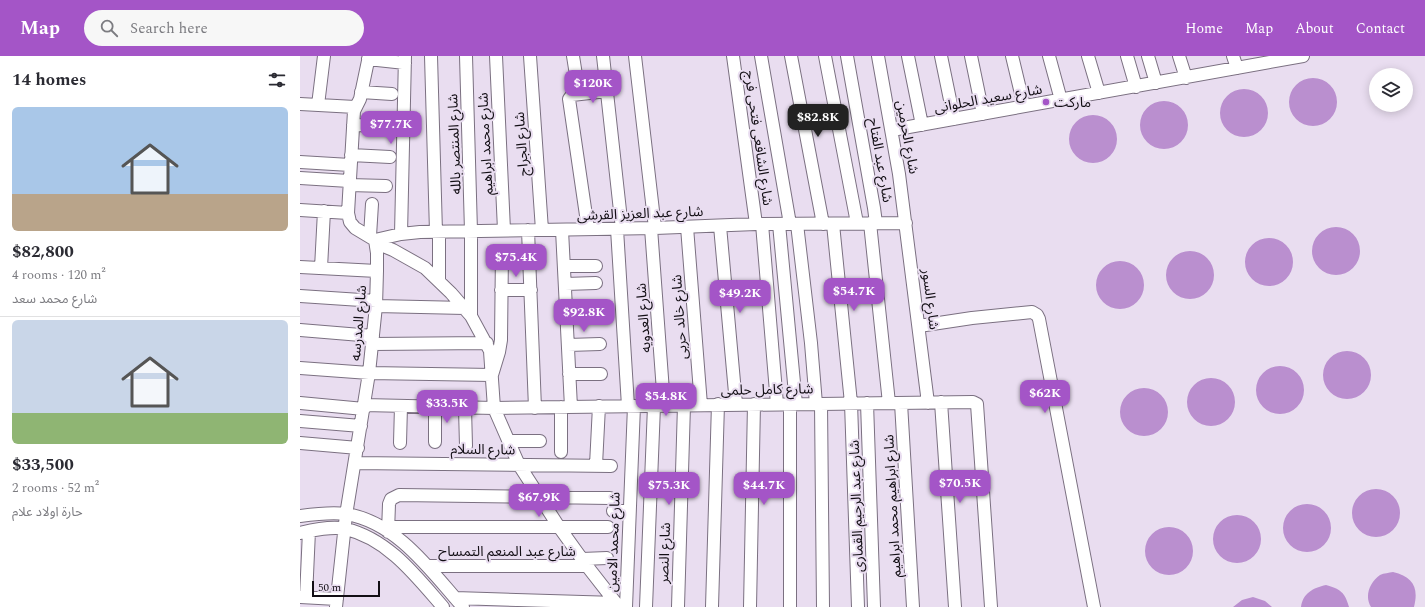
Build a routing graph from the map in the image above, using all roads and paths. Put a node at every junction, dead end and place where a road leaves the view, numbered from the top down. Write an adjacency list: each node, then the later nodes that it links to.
1 (324, 56): 39 (street)
2 (431, 56): 73 (street)
3 (466, 56): 74 (street, شارع المنتصر بالله)
4 (496, 56): 69 (street, شارع محمد ابراهيم)
5 (530, 56): 71 (street, شارع الجراج)
6 (573, 56): 36 (street)
7 (603, 56): 32 (street, شارع محمد الامين)
8 (635, 56): 66 (street, شارع العدويه)
9 (733, 56): 61 (street, شارع الشافعى فتحى فرج)
10 (761, 56): 62 (street)
11 (791, 56): 63 (street)
12 (826, 56): 58 (street)
13 (846, 56): 59 (street, شارع عبد الفتاح)
14 (878, 56): 47 (street, شارع الحرمين)
15 (908, 56): 45 (street)
16 (941, 56): 43 (street)
17 (971, 56): 42 (street)
18 (1012, 56): 40 (street)
19 (1048, 56): 37 (street)
20 (1088, 56): 34 (street)
21 (1127, 56): 31 (street)
22 (1148, 56): 30 (street)
23 (1180, 56): 29 (street)
24 (1233, 56): 28 (street)
25 (1303, 56): 28 (street, شارع سعيد الحلوانى)
26 (369, 58): 27 (street); 33 (street)
27 (405, 59): 75 (street)
28 (1237, 68): 29 (street, شارع سعيد الحلوانى)
29 (1186, 78): 30 (street, شارع سعيد الحلوانى)
30 (1156, 83): 31 (street, شارع سعيد الحلوانى)
31 (1136, 86): 34 (street, شارع سعيد الحلوانى)
32 (607, 91): 36 (street); 68 (street, شارع محمد الامين)
33 (361, 92): 35 (street); 41 (street)
34 (1099, 93): 37 (street, شارع سعيد الحلوانى)
35 (392, 94)
36 (574, 95): 67 (street)
37 (1061, 100): 40 (street, شارع سعيد الحلوانى)
38 (300, 104): 39 (street)
39 (318, 105): 41 (street)
40 (1024, 106): 42 (street, شارع سعيد الحلوانى)
41 (355, 107): 44 (street)
42 (983, 114): 43 (street, شارع سعيد الحلوانى)
43 (954, 119): 45 (street, شارع سعيد الحلوانى)
44 (352, 125): 46 (street); 49 (street)
45 (922, 125): 47 (street, شارع سعيد الحلوانى)
46 (389, 126)
47 (892, 130): 60 (street, شارع الحرمين)
48 (390, 156): 49 (street)
49 (350, 160): 50 (street); 52 (street)
50 (300, 162)
51 (300, 178): 52 (street)
52 (349, 183): 53 (street); 57 (street)
53 (386, 186)
54 (372, 204): 76 (street, شارع المدرسه)
55 (300, 210): 56 (street)
56 (324, 211): 57 (street); 81 (street)
57 (348, 213): 76 (street)
58 (857, 223): 59 (street, شارع عبد العزيز القرشى); 63 (street, شارع عبد العزيز القرشى)
59 (873, 223): 60 (street, شارع عبد العزيز القرشى); 109 (street, شارع عبد الفتاح)
60 (906, 223): 93 (street, شارع السور)
61 (759, 224): 62 (street, شارع عبد العزيز القرشى); 64 (street, شارع عبد العزيز القرشى); 113 (street, شارع الشافعى فتحى فرج)
62 (788, 224): 63 (street, شارع عبد العزيز القرشى); 114 (street); 115 (street)
63 (828, 224): 107 (street)
64 (720, 226): 65 (street, شارع عبد العزيز القرشى); 111 (street)
65 (687, 227): 66 (street, شارع عبد العزيز القرشى); 118 (street, شارع خالد حربى)
66 (653, 228): 68 (street, شارع عبد العزيز القرشى); 116 (street, شارع العدويه)
67 (588, 229): 68 (street, شارع عبد العزيز القرشى); 72 (street, شارع عبد العزيز القرشى)
68 (620, 229): 121 (street, شارع محمد الامين)
69 (504, 230): 70 (street, شارع عبد العزيز القرشى); 74 (street, شارع عبد العزيز القرشى)
70 (528, 230): 71 (street, شارع عبد العزيز القرشى); 87 (street)
71 (542, 230): 72 (street, شارع عبد العزيز القرشى)
72 (562, 230): 78 (street)
73 (437, 231): 74 (street, شارع عبد العزيز القرشى); 75 (street, شارع عبد العزيز القرشى); 83 (street)
74 (471, 231): 91 (street, شارع المنتصر بالله)
75 (401, 234): 76 (street, شارع عبد العزيز القرشى)
76 (374, 240): 82 (street, شارع المدرسه); 83 (street)
77 (502, 252): 86 (street)
78 (564, 266): 79 (street); 85 (street)
79 (596, 266)
80 (300, 267): 81 (street)
81 (321, 268): 82 (street)
82 (378, 271): 89 (street, شارع المدرسه)
83 (439, 280): 91 (street)
84 (596, 283): 85 (street)
85 (565, 284): 92 (street)
86 (501, 290): 87 (street); 103 (street)
87 (531, 290): 127 (street)
88 (300, 296): 89 (street)
89 (376, 304): 91 (street); 95 (street, شارع المدرسه)
90 (598, 311): 92 (street)
91 (468, 312): 96 (street)
92 (566, 312): 98 (street)
93 (919, 326): 104 (street, شارع السور); 172 (street)
94 (300, 330): 95 (street)
95 (372, 340): 96 (street); 100 (street, شارع المدرسه)
96 (487, 343): 103 (street)
97 (600, 344): 98 (street)
98 (568, 345): 101 (street)
99 (300, 368): 100 (street)
100 (369, 373): 103 (street); 122 (street, شارع المدرسه)
101 (569, 374): 102 (street); 124 (street)
102 (602, 374)
103 (492, 375): 126 (street)
104 (928, 402): 105 (street, شارع كامل حلمى); 109 (street, شارع كامل حلمى)
105 (941, 402): 170 (street); 171 (street, شارع كامل حلمى)
106 (300, 403): 122 (street, شارع كامل حلمى)
107 (851, 403): 108 (street, شارع كامل حلمى); 115 (street, شارع كامل حلمى); 167 (street)
108 (867, 403): 109 (street, شارع كامل حلمى); 168 (street, شارع عبد الرحيم القمارى)
109 (895, 403): 169 (street, شارع ابراهيم محمد ابراهيم)
110 (718, 404): 111 (street, شارع كامل حلمى); 118 (street, شارع كامل حلمى); 163 (street)
111 (736, 404): 112 (street, شارع كامل حلمى)
112 (754, 404): 113 (street, شارع كامل حلمى); 164 (street)
113 (776, 404): 114 (street, شارع كامل حلمى)
114 (793, 404): 115 (street, شارع كامل حلمى); 165 (street)
115 (819, 404): 166 (street)
116 (659, 405): 117 (street, شارع كامل حلمى); 121 (street, شارع كامل حلمى); 161 (street, شارع العدويه)
117 (684, 405): 118 (street, شارع كامل حلمى); 162 (street, شارع النصر)
118 (701, 405)
119 (401, 406): 122 (street, شارع كامل حلمى); 123 (street, شارع كامل حلمى); 131 (street)
120 (599, 406): 121 (street, شارع كامل حلمى); 124 (street, شارع كامل حلمى); 140 (street)
121 (631, 406): 145 (street, شارع محمد الامين)
122 (364, 407): 129 (street, شارع المدرسه)
123 (435, 407): 125 (street, شارع كامل حلمى); 132 (street)
124 (566, 407): 127 (street, شارع كامل حلمى); 137 (street)
125 (465, 408): 126 (street, شارع كامل حلمى); 135 (street)
126 (494, 408): 127 (street, شارع كامل حلمى); 133 (street)
127 (535, 408)
128 (300, 421): 129 (street)
129 (361, 426): 136 (street, شارع المدرسه)
130 (540, 441): 133 (street)
131 (400, 442)
132 (435, 442)
133 (508, 442): 139 (street)
134 (300, 443): 136 (street)
135 (466, 446)
136 (358, 448): 138 (street, شارع المدرسه)
137 (561, 452)
138 (355, 463): 139 (street, شارع السلام); 146 (street, شارع المدرسه)
139 (519, 465): 140 (street, شارع السلام); 142 (street)
140 (596, 466): 141 (street, شارع السلام)
141 (612, 466)
142 (540, 498): 143 (street); 149 (street); 151 (street)
143 (610, 498)
144 (613, 511): 145 (street)
145 (629, 511): 159 (street, شارع محمد الامين)
146 (346, 514): 147 (street); 148 (street, شارع المدرسه); 151 (street)
147 (300, 516)
148 (345, 528): 152 (street); 157 (street, شارع المدرسه); 160 (street)
149 (559, 528): 150 (street); 151 (street); 154 (street)
150 (608, 528)
151 (388, 530): 155 (street)
152 (304, 532): 156 (street)
153 (607, 558): 154 (street, شارع عبد المنعم التمساح)
154 (584, 562): 155 (street, شارع عبد المنعم التمساح); 159 (street)
155 (427, 566): 158 (street)
156 (303, 597): 157 (street)
157 (337, 603)
158 (459, 603): 159 (street)
159 (620, 606)
160 (443, 607)
161 (646, 607)
162 (678, 607)
163 (712, 607)
164 (750, 607)
165 (790, 607)
166 (823, 607)
167 (858, 607)
168 (874, 607)
169 (913, 607)
170 (954, 607)
171 (991, 607)
172 (1094, 607)

